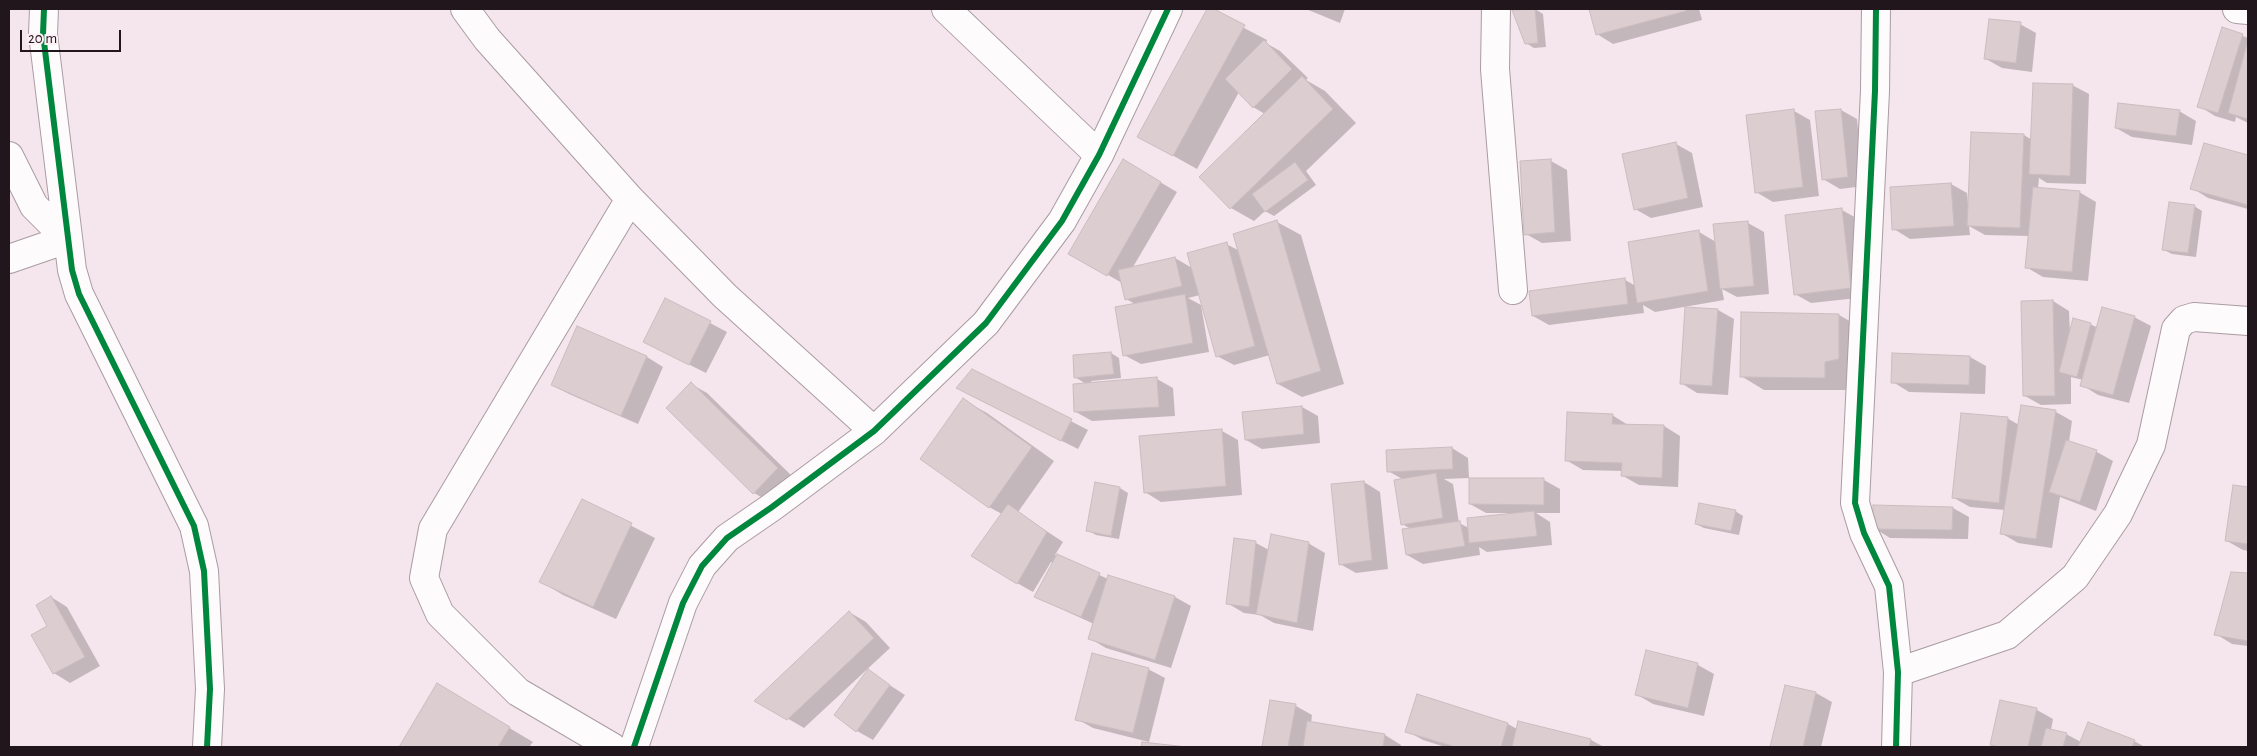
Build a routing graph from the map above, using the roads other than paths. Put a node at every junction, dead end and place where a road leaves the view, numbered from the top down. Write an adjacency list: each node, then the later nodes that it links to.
1 (44, 9): 12 (street)
2 (466, 9): 11 (street)
3 (946, 9): 10 (street)
4 (1168, 9): 10 (street)
5 (1496, 9): 14 (street)
6 (1876, 9): 17 (street)
7 (2237, 9): 8 (street)
8 (2248, 10)
9 (9, 156): 12 (street)
10 (1099, 156): 16 (street)
11 (630, 199): 16 (street); 19 (street)
12 (67, 239): 13 (street); 18 (street)
13 (9, 259)
14 (1513, 290)
15 (2248, 320): 17 (street)
16 (874, 431): 20 (street)
17 (1898, 672): 21 (street)
18 (207, 747)
19 (612, 747)
20 (634, 747)
21 (1896, 747)

